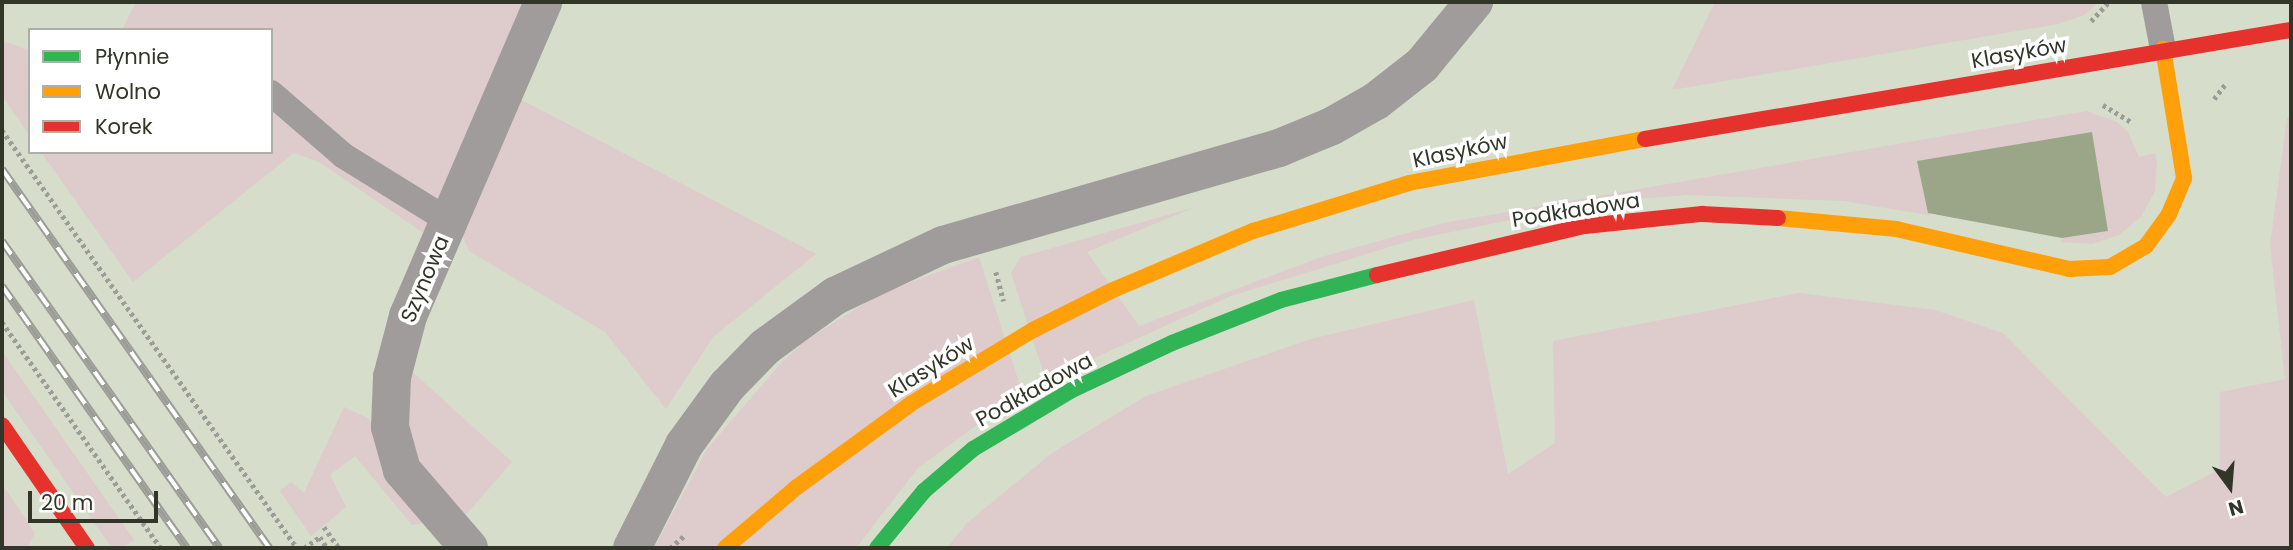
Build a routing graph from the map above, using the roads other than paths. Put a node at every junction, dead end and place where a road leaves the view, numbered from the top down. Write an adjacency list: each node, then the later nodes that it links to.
1 (544, 2): 7 (street, Szynowa)
2 (1474, 2): 11 (street)
3 (2154, 2): 5 (lane)
4 (2291, 30): 5 (street, Klasyków)
5 (2163, 50): 12 (street, Klasyków, bridge); 13 (street, Podkładowa)
6 (273, 95): 7 (lane)
7 (449, 221): 10 (street, Szynowa)
8 (2, 425): 9 (street)
9 (87, 548)
10 (470, 548)
11 (632, 548)
12 (725, 548)
13 (877, 548)

